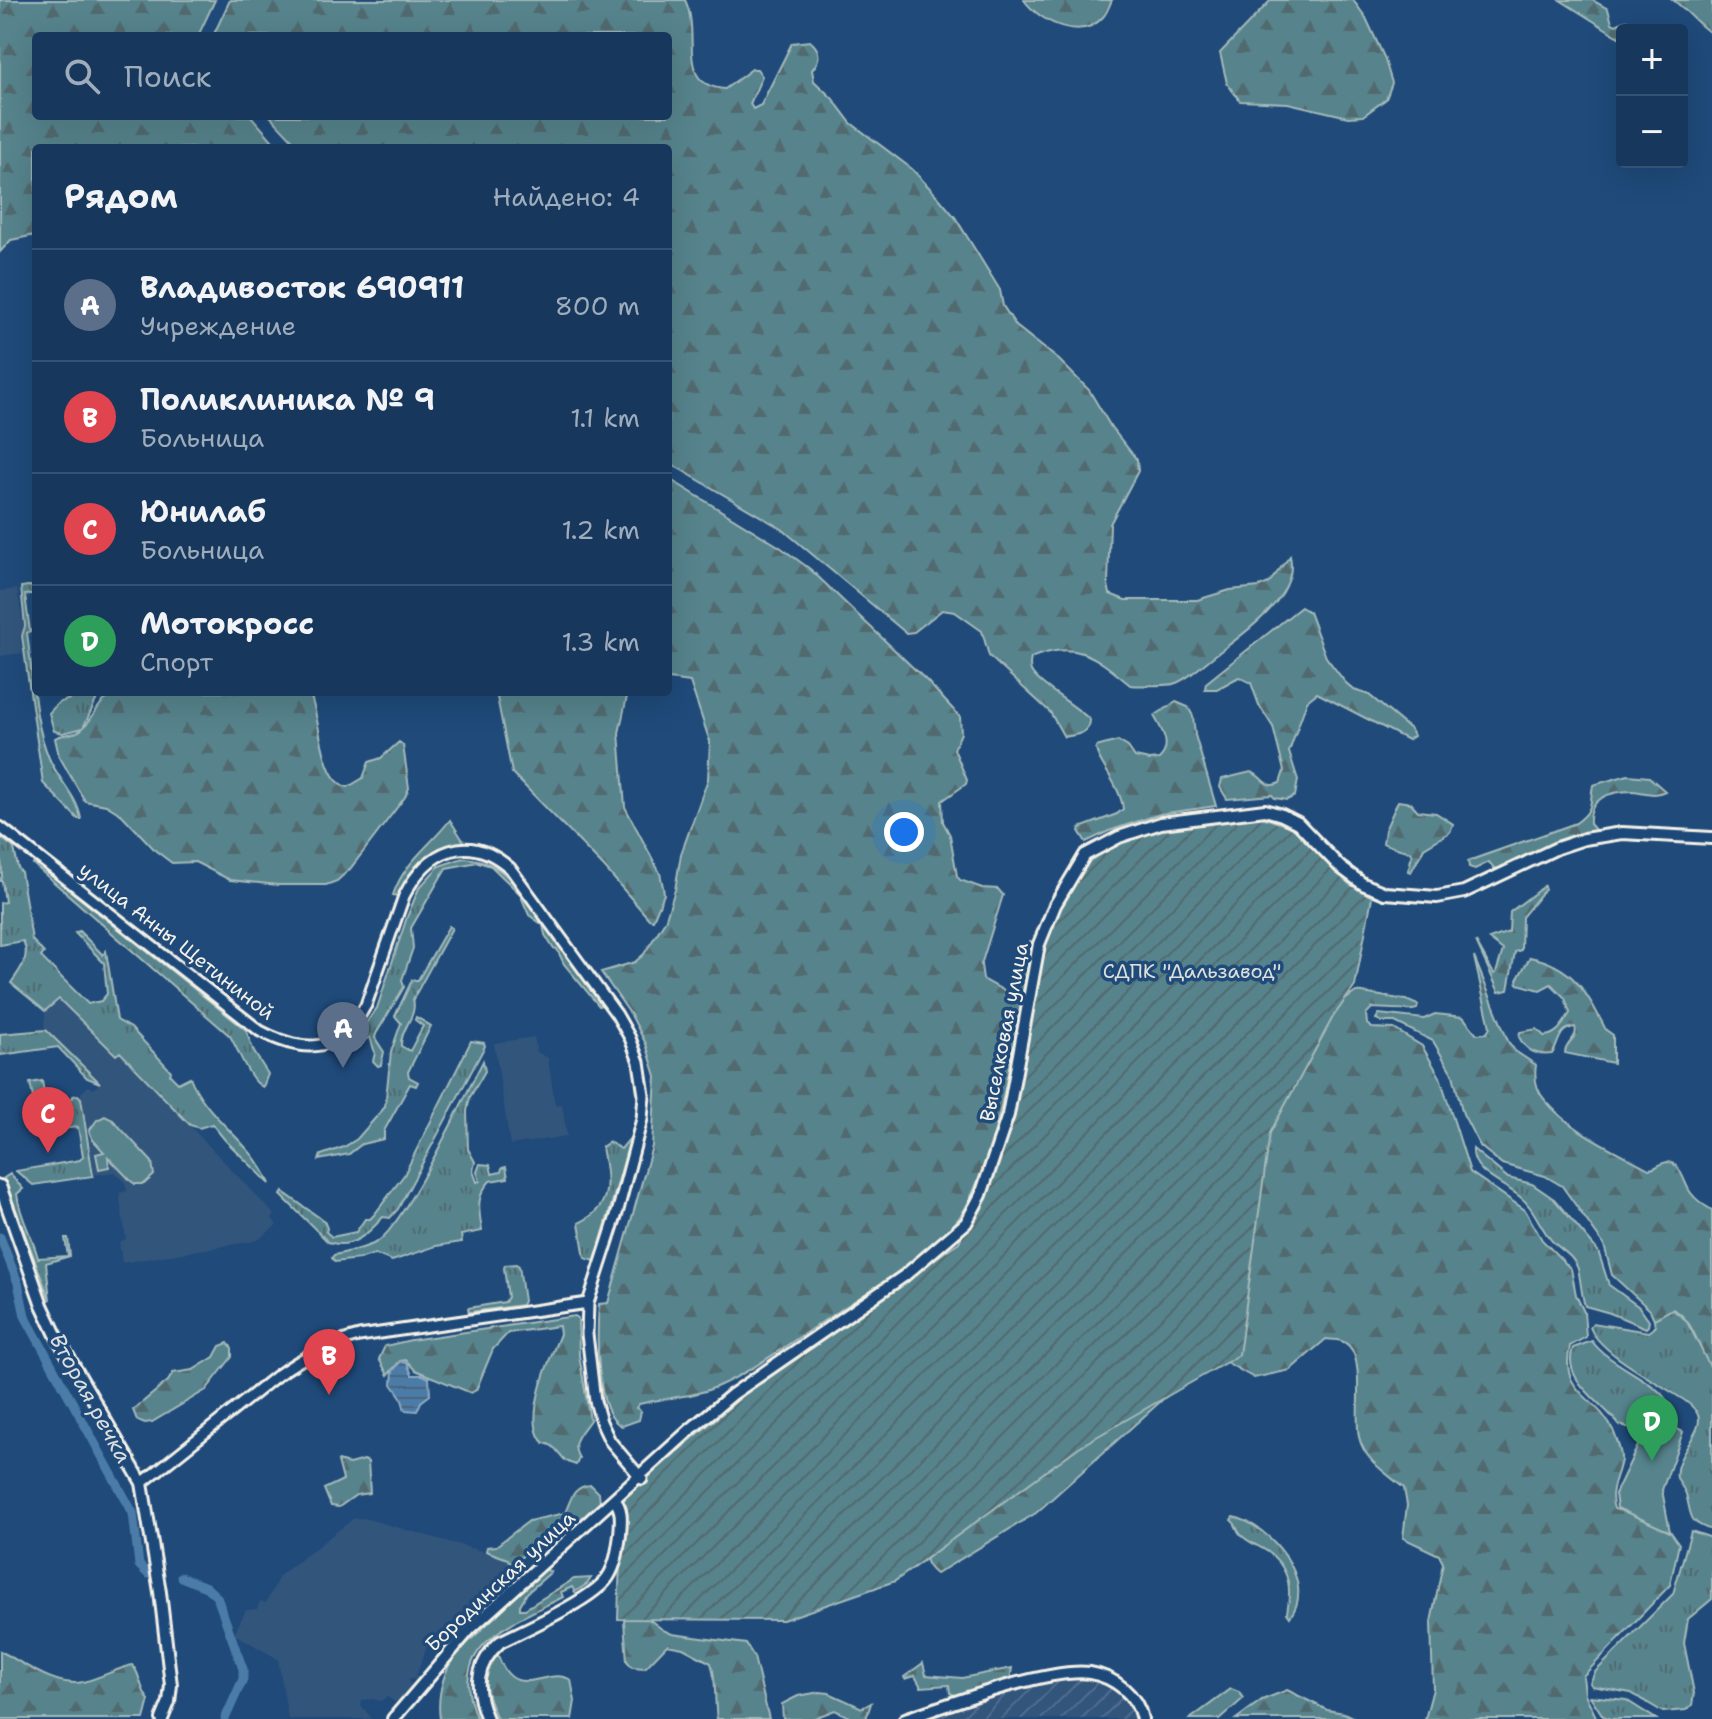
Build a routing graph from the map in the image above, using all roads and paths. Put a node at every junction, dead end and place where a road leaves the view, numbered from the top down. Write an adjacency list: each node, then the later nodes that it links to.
1 (0, 827): 6 (main road, улица Анны Щетининой)
2 (1712, 838): 4 (main road)
3 (1712, 844): 4 (main road)
4 (1464, 894): 7 (main road, Выселковая улица)
5 (0, 1186): 8 (main road)
6 (588, 1303): 7 (main road, улица Анны Щетининой); 8 (main road)
7 (640, 1477): 9 (main road, Бородинская улица)
8 (142, 1483): 11 (main road)
9 (615, 1500): 10 (main road, Бородинская улица); 13 (main road)
10 (604, 1510): 12 (main road, Бородинская улица); 13 (main road)
11 (162, 1719)
12 (395, 1719)
13 (485, 1719)
14 (905, 1719): 16 (main road)
15 (912, 1719): 16 (main road)
16 (1140, 1719)

